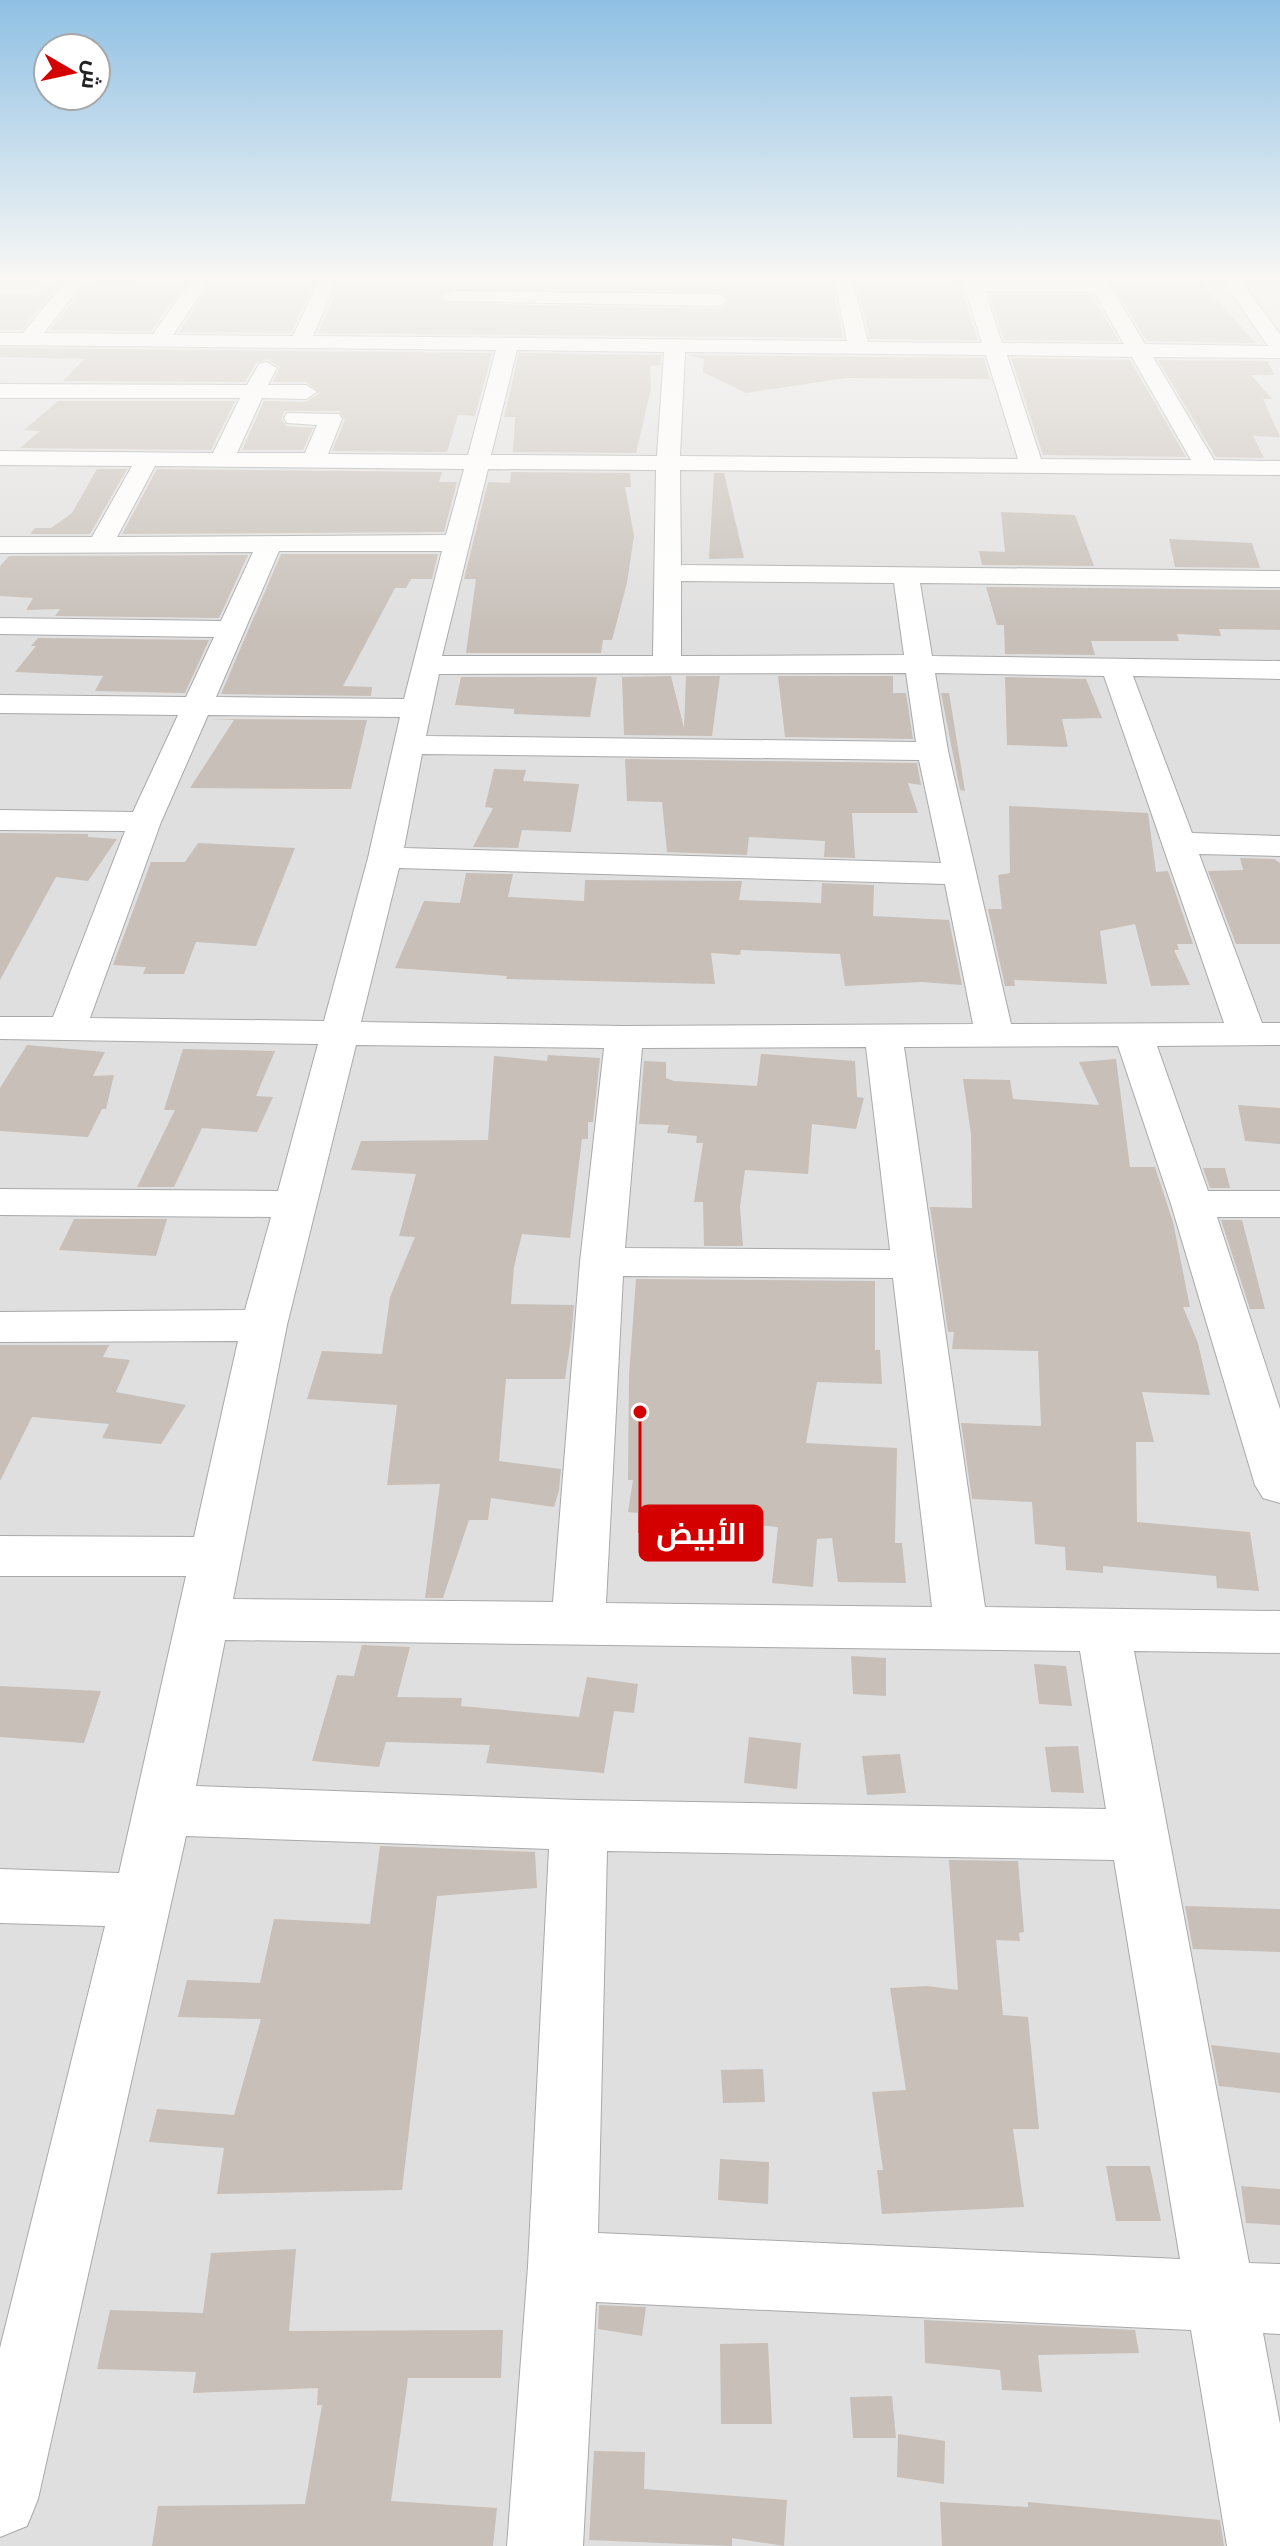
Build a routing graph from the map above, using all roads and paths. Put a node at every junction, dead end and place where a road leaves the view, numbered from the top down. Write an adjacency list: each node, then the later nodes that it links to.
1 (26, 397): 10 (street)
2 (84, 397): 13 (street)
3 (166, 397): 11 (street)
4 (250, 397): 15 (street)
5 (304, 397): 12 (street)
6 (495, 397): 20 (street)
7 (672, 397): 21 (street)
8 (1010, 397): 22 (street)
9 (1164, 397): 23 (street)
10 (15, 414)
11 (157, 415)
12 (295, 418): 16 (street); 17 (street)
13 (58, 437): 14 (street); 18 (street); 19 (street)
14 (0, 442)
15 (225, 452): 16 (street); 18 (street)
16 (281, 453): 17 (street)
17 (317, 453): 20 (street)
18 (141, 454): 28 (street)
19 (0, 458)
20 (479, 459): 21 (street); 26 (street)
21 (668, 462): 22 (street); 29 (street)
22 (1032, 466): 23 (street)
23 (1207, 468): 24 (street)
24 (1280, 468)
25 (270, 543): 26 (street); 28 (street); 33 (street)
26 (457, 543): 40 (street)
27 (0, 545): 28 (street)
28 (100, 545)
29 (667, 573): 30 (street); 34 (street)
30 (906, 577): 31 (street); 35 (street)
31 (1280, 579)
32 (0, 626): 33 (street)
33 (229, 629): 39 (street)
34 (667, 664): 35 (street); 40 (street)
35 (918, 664): 36 (street); 41 (street)
36 (1116, 668): 37 (street); 44 (street)
37 (1280, 670)
38 (0, 704): 39 (street)
39 (196, 706): 40 (street); 43 (street)
40 (417, 706): 41 (street); 46 (street)
41 (933, 751): 47 (street)
42 (0, 820): 43 (street)
43 (145, 822): 49 (street)
44 (1180, 843): 45 (street); 51 (street)
45 (1280, 846)
46 (385, 858): 47 (street); 50 (street)
47 (961, 874): 54 (street)
48 (0, 1028): 49 (street)
49 (67, 1029): 50 (street)
50 (341, 1033): 53 (street); 57 (street)
51 (1263, 1034): 52 (street)
52 (1134, 1036): 54 (street); 58 (street)
53 (624, 1037): 55 (street); 60 (street)
54 (995, 1037): 55 (street)
55 (884, 1038): 61 (street)
56 (0, 1202): 57 (street)
57 (298, 1204): 62 (street)
58 (1192, 1204): 59 (street); 64 (street)
59 (1280, 1204)
60 (602, 1262): 61 (street); 69 (street)
61 (912, 1264): 70 (street)
62 (264, 1325): 63 (street); 67 (street)
63 (0, 1327)
64 (1264, 1383): 65 (street)
65 (1280, 1485)
66 (0, 1556): 67 (street)
67 (218, 1557): 68 (street)
68 (205, 1619): 69 (street); 73 (street)
69 (578, 1626): 70 (street)
70 (961, 1626): 71 (street)
71 (1103, 1629): 72 (street); 75 (street)
72 (1280, 1632)
73 (163, 1810): 74 (street); 77 (street)
74 (579, 1825): 75 (street); 78 (street)
75 (1139, 1835): 79 (street)
76 (0, 1896): 77 (street)
77 (142, 1900): 80 (street)
78 (563, 2266): 79 (street); 81 (street)
79 (1251, 2296): 82 (street)
80 (0, 2499)
81 (545, 2546)
82 (1265, 2546)

